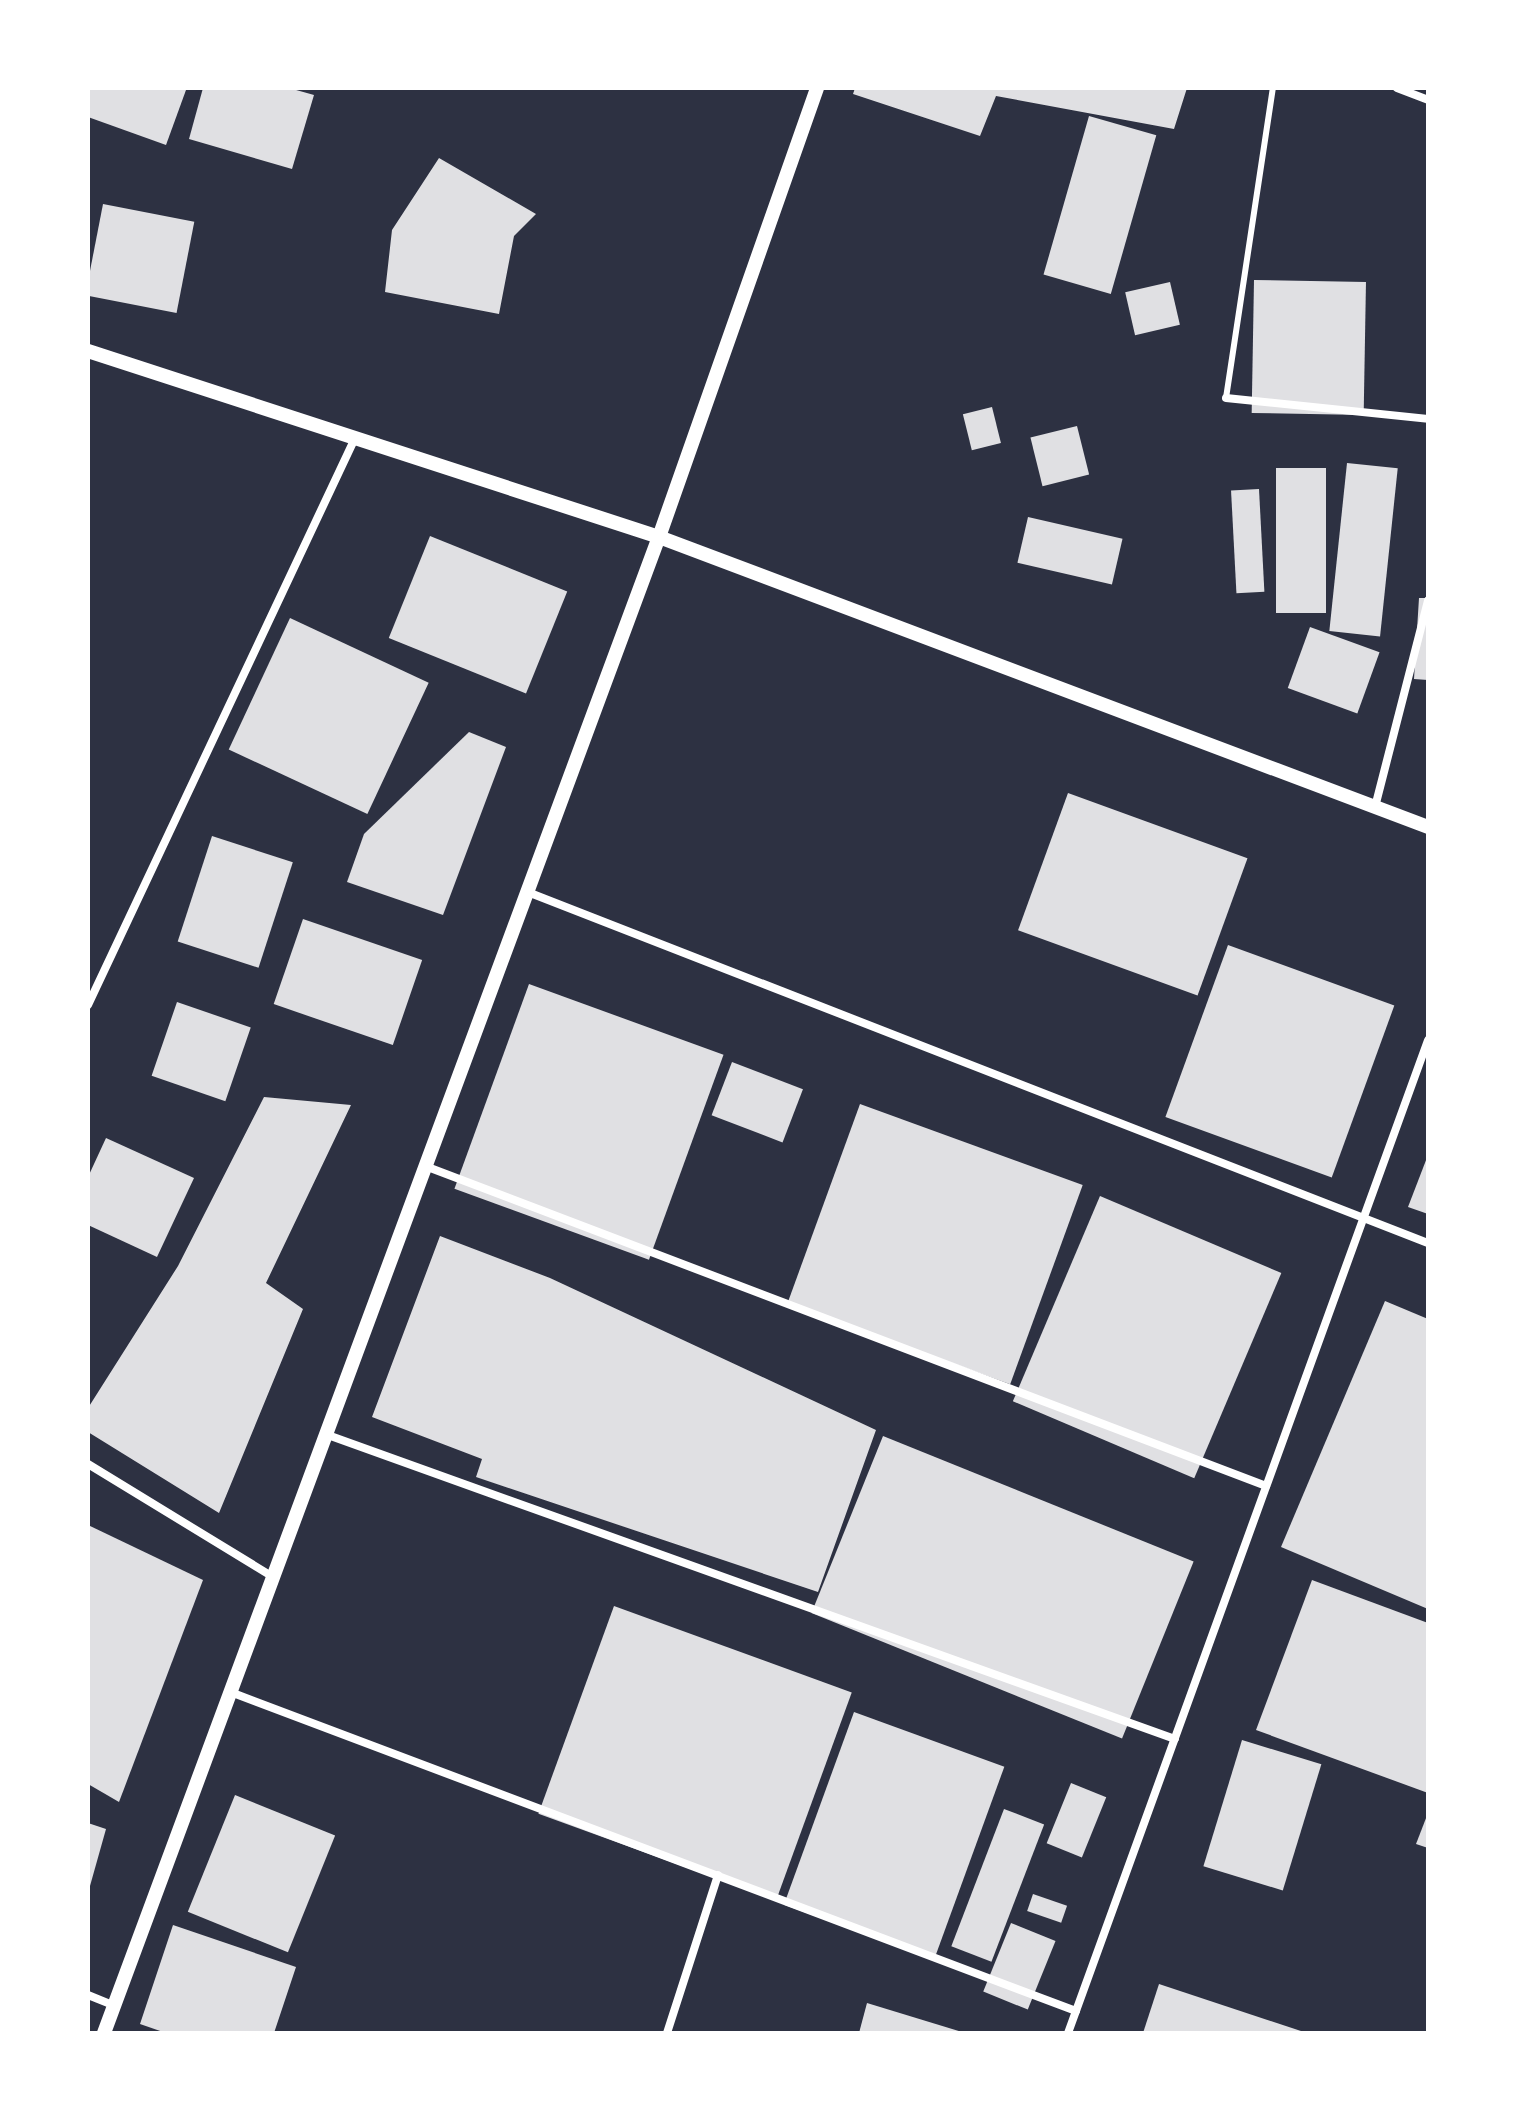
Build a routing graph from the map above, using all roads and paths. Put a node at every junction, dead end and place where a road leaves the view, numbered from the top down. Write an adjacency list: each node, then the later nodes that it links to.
1 (817, 88): 9 (street)
2 (1273, 88): 6 (lane)
3 (1397, 88): 4 (street)
4 (1428, 100)
5 (88, 351): 8 (street)
6 (1226, 398): 7 (street)
7 (1428, 419)
8 (355, 438): 9 (street); 14 (street)
9 (659, 537): 11 (street); 13 (street)
10 (1428, 601): 11 (street)
11 (1375, 807): 12 (street)
12 (1428, 827)
13 (524, 890): 16 (street); 17 (street)
14 (88, 1005)
15 (1428, 1040): 17 (street)
16 (424, 1166): 19 (street); 21 (street)
17 (1364, 1218): 18 (street); 21 (street)
18 (1428, 1243)
19 (325, 1433): 22 (street); 24 (street)
20 (88, 1464): 22 (street)
21 (1266, 1486): 24 (street)
22 (275, 1578): 23 (street)
23 (233, 1693): 25 (street); 27 (street)
24 (1175, 1739): 28 (street)
25 (718, 1875): 28 (street); 30 (street)
26 (88, 1995): 27 (street)
27 (113, 2005): 29 (street)
28 (1076, 2011): 31 (street)
29 (104, 2033)
30 (667, 2033)
31 (1068, 2033)

